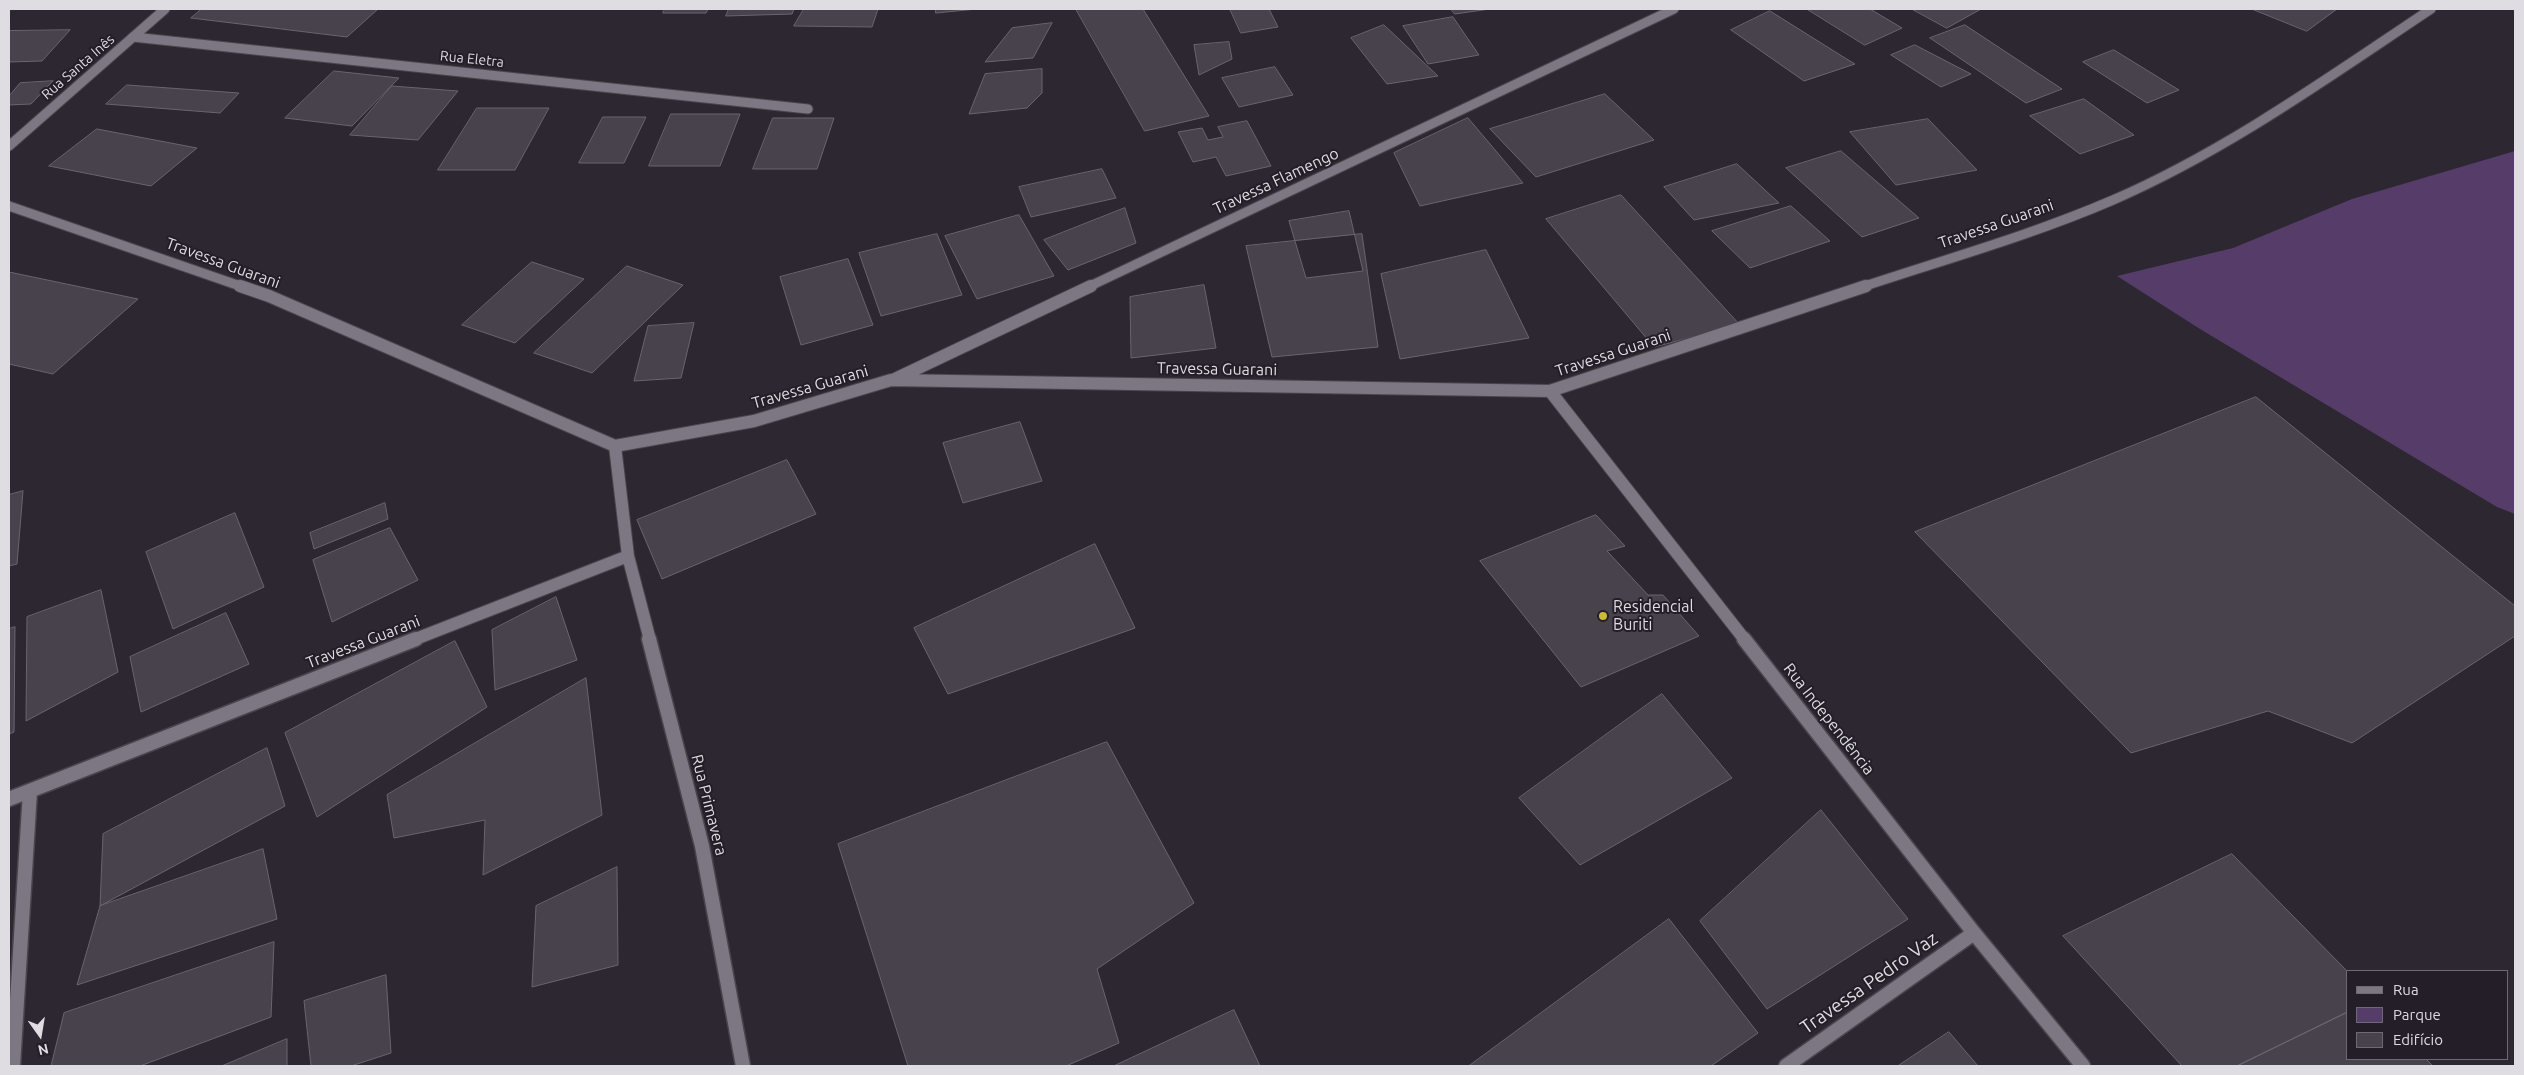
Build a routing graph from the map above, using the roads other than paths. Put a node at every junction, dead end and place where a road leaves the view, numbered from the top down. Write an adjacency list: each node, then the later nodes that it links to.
1 (165, 9): 4 (street, Rua Santa Inês)
2 (1674, 9): 8 (street, Travessa Flamengo)
3 (2431, 9): 9 (street, Travessa Guarani)
4 (133, 37): 5 (street, Rua Eletra); 6 (street, Rua Santa Inês)
5 (808, 109)
6 (9, 146)
7 (9, 206): 10 (street, Travessa Guarani)
8 (891, 380): 9 (street, Travessa Guarani); 10 (street, Travessa Guarani)
9 (1550, 391): 14 (street, Rua Independência)
10 (615, 446): 11 (street)
11 (628, 556): 12 (street, Travessa Guarani); 16 (street, Rua Primavera)
12 (30, 791): 13 (street, Travessa Guarani); 15 (street)
13 (9, 799)
14 (1974, 932): 17 (street, Travessa Pedro Vaz); 18 (street, Rua Independência)
15 (13, 1066)
16 (743, 1066)
17 (1786, 1066)
18 (2083, 1066)

